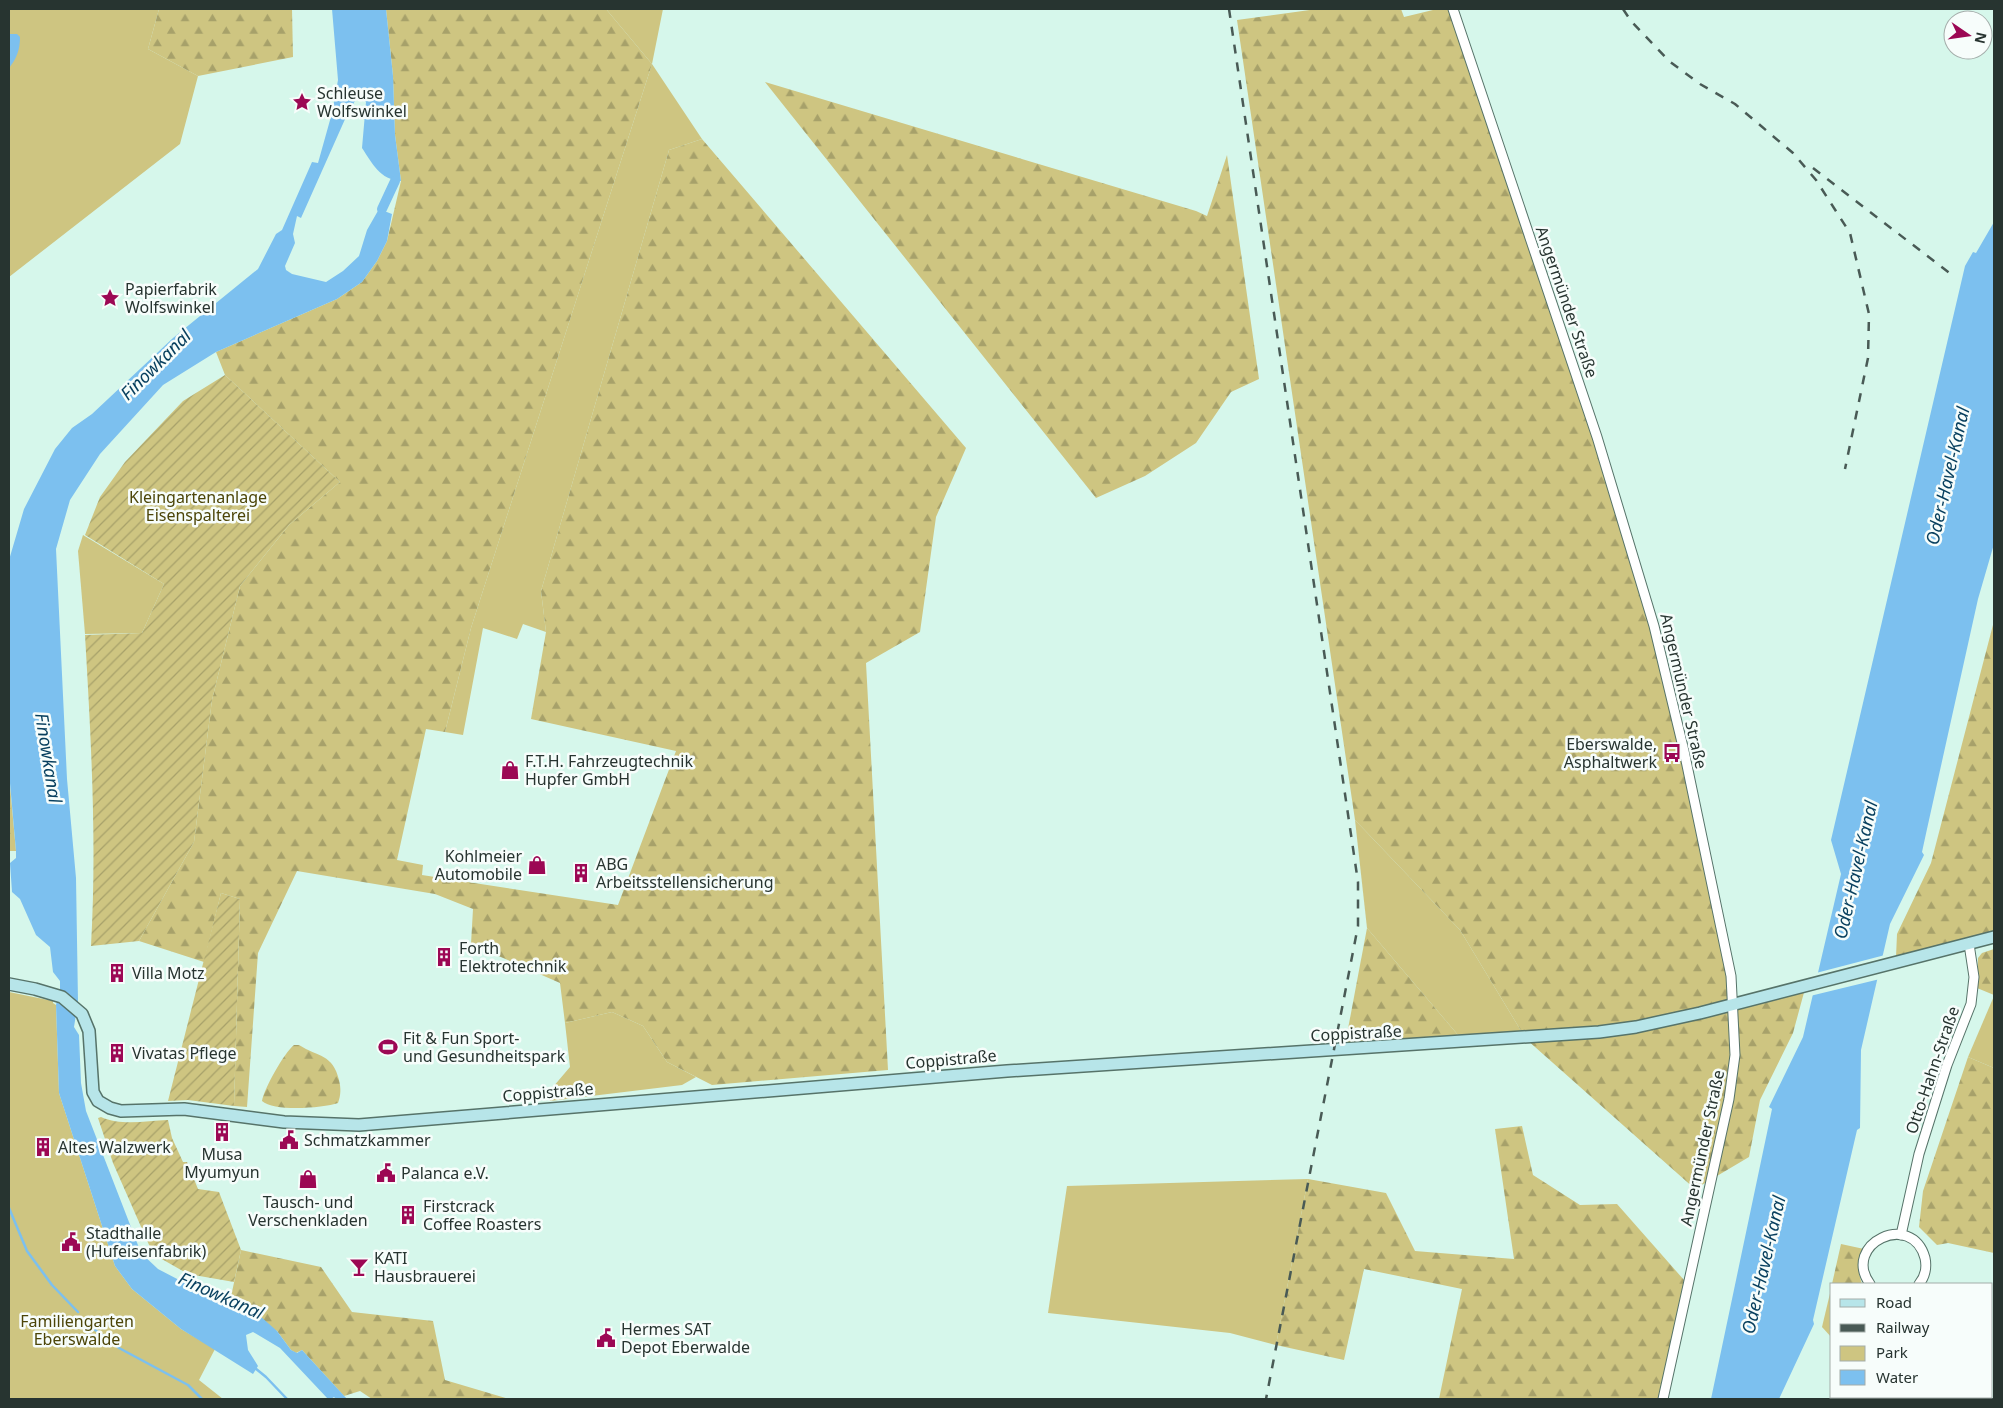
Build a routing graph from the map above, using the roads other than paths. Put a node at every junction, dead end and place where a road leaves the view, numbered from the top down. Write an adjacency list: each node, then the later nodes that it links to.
1 (1453, 9): 5 (street, Angermünder Straße)
2 (1994, 937): 3 (main road, Coppistraße)
3 (1969, 944): 5 (main road, Coppistraße); 6 (street, Otto-Hahn-Straße)
4 (9, 984): 5 (main road, Coppistraße)
5 (1733, 1004): 9 (street, Angermünder Straße)
6 (1901, 1235): 7 (street); 8 (street)
7 (1870, 1283)
8 (1920, 1283)
9 (1663, 1399)

